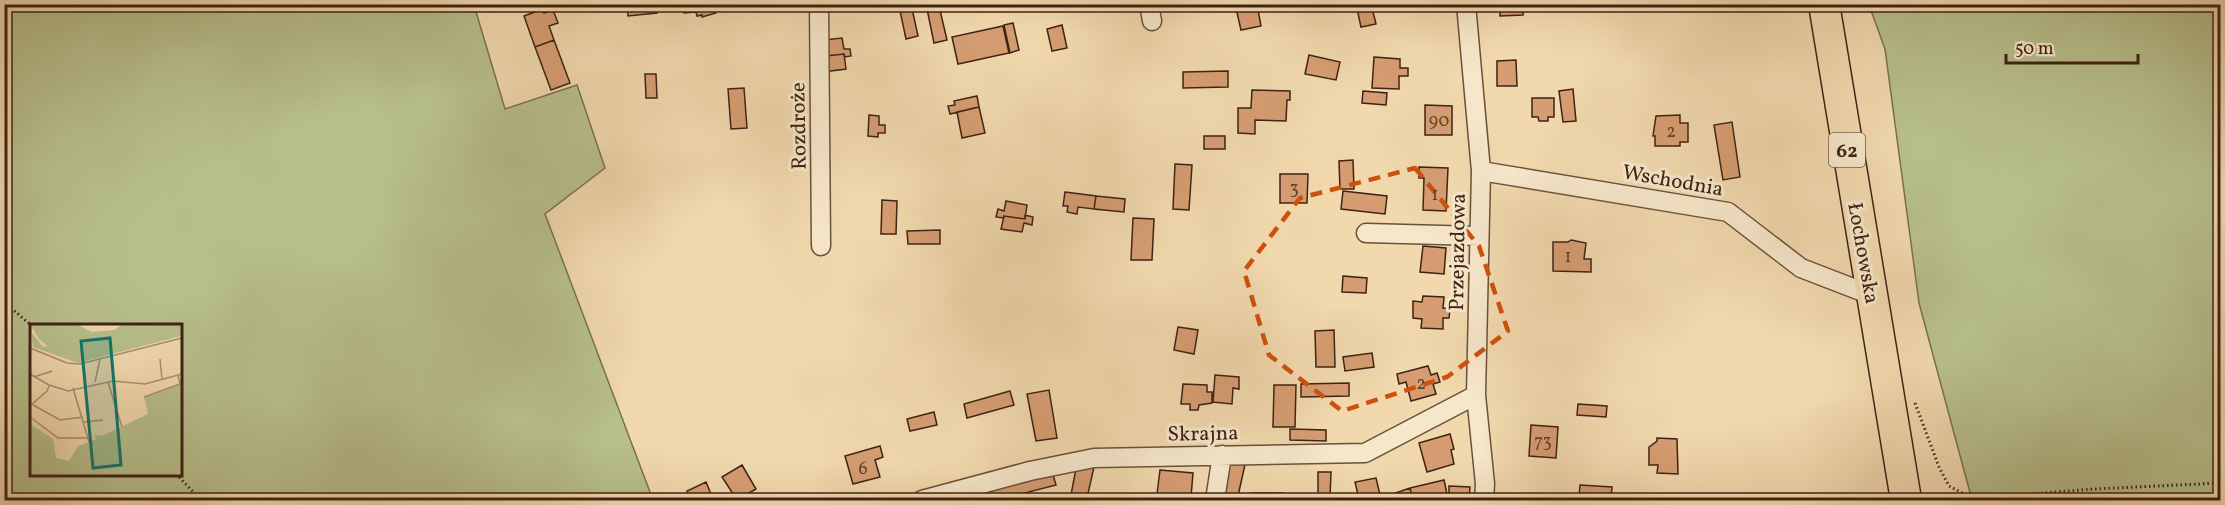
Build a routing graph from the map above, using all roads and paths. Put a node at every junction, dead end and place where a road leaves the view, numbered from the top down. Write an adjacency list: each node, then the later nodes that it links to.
1 (819, 4): 7 (street, Rozdroże)
2 (1466, 4): 4 (street, Przejazdowa)
3 (1824, 4): 8 (main road, Łochowska / 62)
4 (1481, 171): 6 (street, Przejazdowa); 8 (street, Wschodnia)
5 (1366, 233): 6 (street)
6 (1479, 236): 11 (street, Przejazdowa)
7 (821, 246)
8 (1871, 295): 20 (main road, Łochowska / 62)
9 (4, 302): 10 (path)
10 (30, 324)
11 (1476, 394): 13 (street, Skrajna); 19 (street, Przejazdowa)
12 (1915, 401): 15 (path)
13 (1222, 455): 17 (street, Skrajna); 18 (street)
14 (177, 475): 16 (path)
15 (2220, 483)
16 (201, 501)
17 (922, 501)
18 (1215, 501)
19 (1484, 501)
20 (1906, 501)

